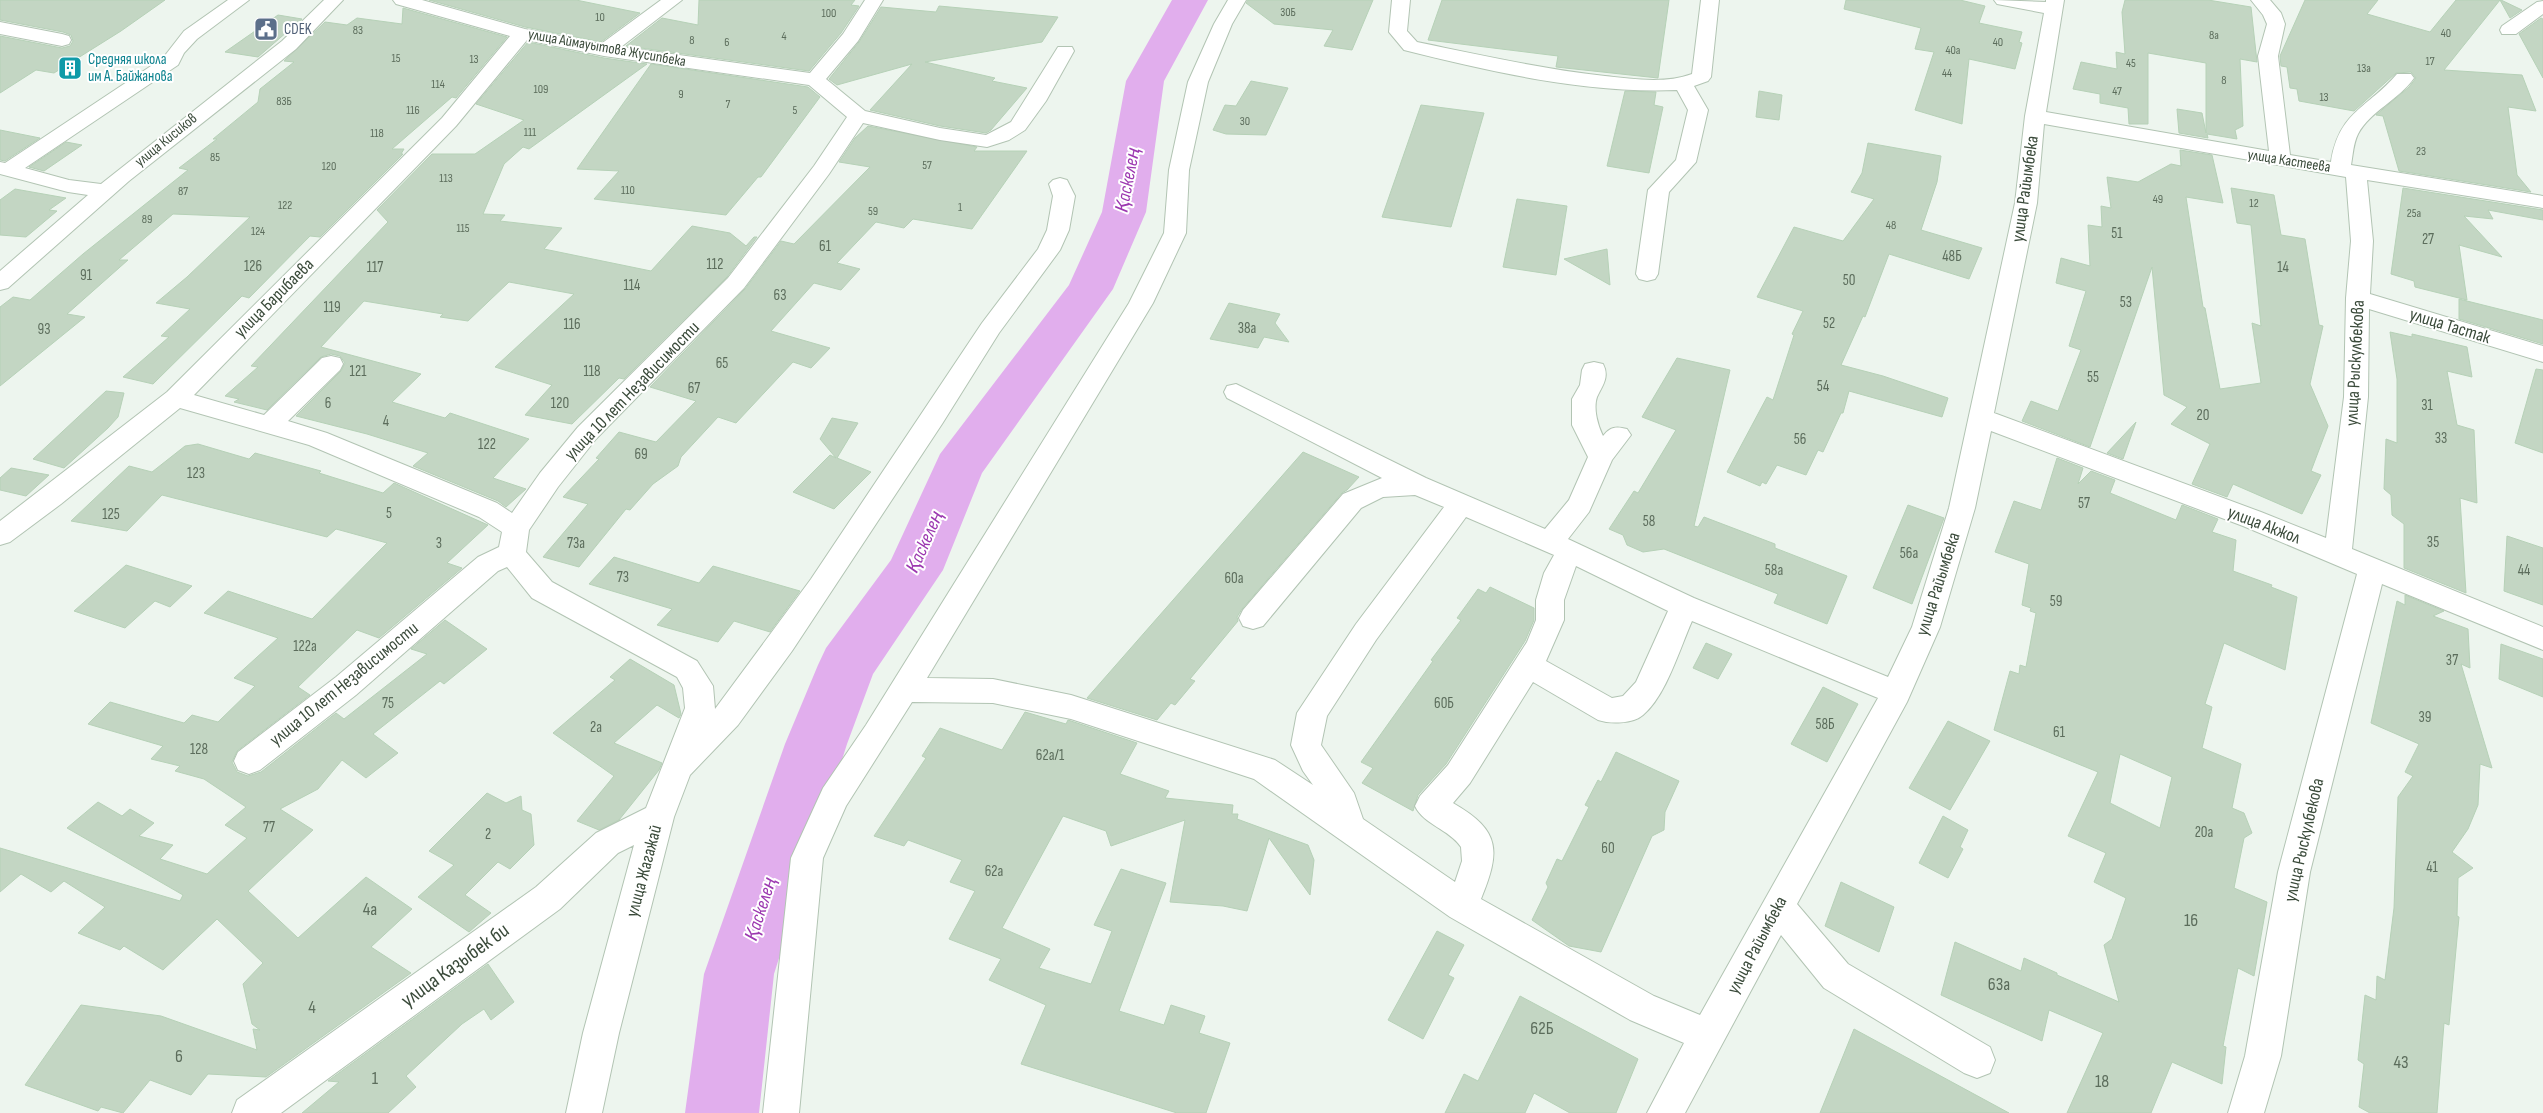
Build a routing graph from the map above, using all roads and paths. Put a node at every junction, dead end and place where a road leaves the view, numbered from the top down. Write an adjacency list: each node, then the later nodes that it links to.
1 (240, 0): 26 (street)
2 (334, 0): 29 (street, улица Кисиков)
3 (402, 0): 16 (street, улица Аймауытова Жусипбека)
4 (673, 0): 18 (street)
5 (874, 0): 21 (street)
6 (1237, 0): 54 (street)
7 (1401, 0): 22 (street)
8 (1710, 0): 22 (street)
9 (2003, 0): 12 (street)
10 (2260, 0): 25 (street)
11 (2539, 0): 13 (street)
12 (2054, 5): 24 (street, улица Райымбека)
13 (2543, 5): 15 (street)
14 (0, 28): 17 (street)
15 (2509, 30)
16 (522, 34): 18 (street, улица Аймауытова Жусипбека); 38 (street, улица Барибаева)
17 (62, 40)
18 (604, 50): 21 (street, улица Аймауытова Жусипбека)
19 (1065, 51): 23 (street)
20 (2404, 78): 27 (street, улица Рыскулбекова)
21 (815, 80): 23 (street)
22 (1683, 84): 31 (street)
23 (858, 116): 46 (street, улица 10 лет Независимости)
24 (2035, 116): 25 (street, улица Кастеева); 39 (street, улица Райымбека)
25 (2280, 160): 27 (street, улица Кастеева)
26 (4, 169): 29 (street)
27 (2348, 171): 30 (street, улица Кастеева); 33 (street, улица Рыскулбекова)
28 (1060, 184): 57 (street)
29 (105, 191): 32 (street, улица Кисиков)
30 (2543, 202)
31 (1647, 274)
32 (0, 283)
33 (2358, 298): 34 (street, улица Тастак); 48 (street, улица Рыскулбекова)
34 (2543, 354)
35 (331, 364): 40 (street)
36 (1594, 370): 42 (street)
37 (1236, 392): 43 (street)
38 (176, 398): 40 (street, улица Жагажай); 45 (street, улица Барибаева)
39 (1982, 418): 48 (street, улица Акжол); 55 (street, улица Райымбека)
40 (269, 425): 46 (street, улица Жагажай)
41 (1618, 435): 42 (street)
42 (1601, 457): 47 (street)
43 (1417, 485): 44 (street); 51 (street)
44 (1461, 504): 47 (street); 59 (street)
45 (0, 535)
46 (514, 541): 56 (street, улица 10 лет Независимости); 57 (street, улица Жагажай)
47 (1560, 546): 50 (street); 53 (street)
48 (2338, 554): 49 (street, улица Акжол)
49 (2372, 568): 52 (street, улица Акжол); 68 (street, улица Рыскулбекова)
50 (1684, 606): 53 (street); 55 (street)
51 (1254, 618)
52 (2543, 639)
53 (1528, 665): 60 (street)
54 (904, 690): 59 (street); 66 (street)
55 (1896, 693): 61 (street, улица Райымбека)
56 (249, 761)
57 (678, 766): 58 (street, улица Жагажай)
58 (658, 817): 64 (street, улица Казыбек би); 65 (street, улица Жагажай)
59 (1349, 829): 60 (street)
60 (1462, 906): 62 (street)
61 (1778, 906): 62 (street, улица Райымбека); 63 (street)
62 (1708, 1036): 67 (street, улица Райымбека)
63 (1977, 1060)
64 (250, 1113)
65 (584, 1113)
66 (781, 1113)
67 (1665, 1113)
68 (2246, 1113)

